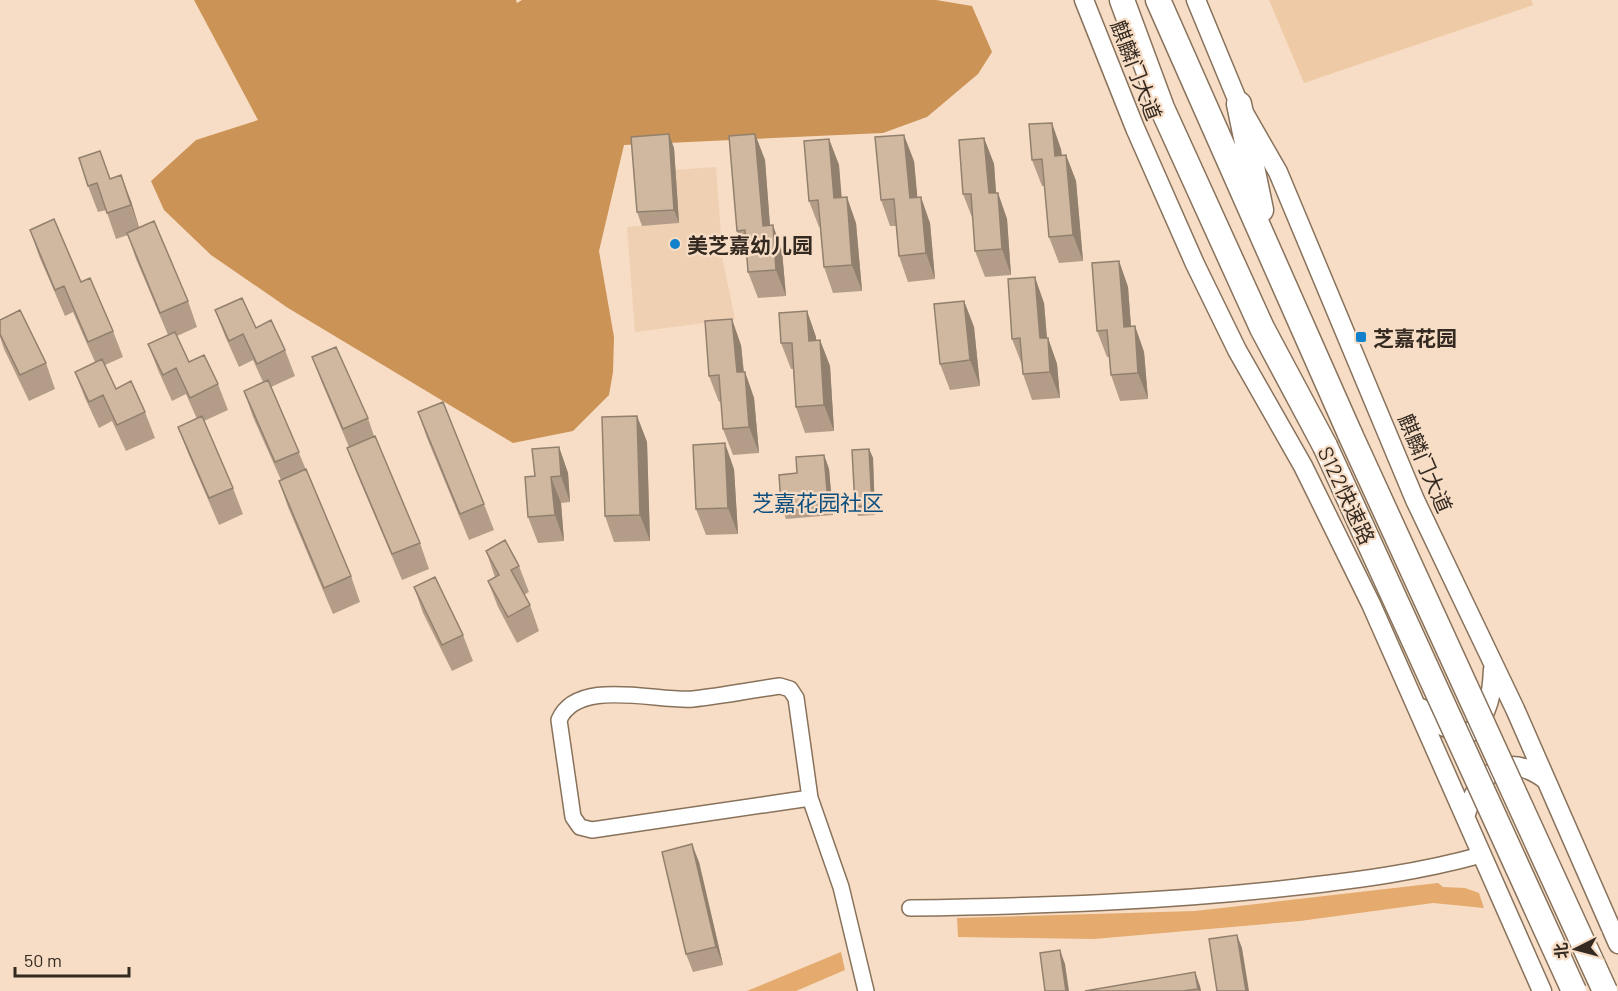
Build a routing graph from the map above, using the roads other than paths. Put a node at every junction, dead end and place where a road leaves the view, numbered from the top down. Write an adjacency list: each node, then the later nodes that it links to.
1 (1084, 0): 8 (street, 麒麟门大道)
2 (1122, 0): 17 (highway, S122快速路, bridge)
3 (1158, 0): 6 (highway, S122快速路)
4 (1196, 0): 5 (street, 麒麟门大道)
5 (1239, 104): 6 (highway); 7 (street, 麒麟门大道)
6 (1271, 256): 18 (highway, S122快速路, bridge)
7 (1493, 663): 8 (street); 9 (street, 麒麟门大道)
8 (1413, 700): 11 (street, 麒麟门大道)
9 (1546, 780): 11 (street); 14 (street, 麒麟门大道)
10 (810, 798): 10 (street); 15 (street)
11 (1465, 817): 12 (street, 麒麟门大道)
12 (1485, 863): 13 (street); 16 (street, 麒麟门大道)
13 (910, 908)
14 (1618, 944)
15 (865, 988)
16 (1542, 991)
17 (1574, 991)
18 (1605, 991)

